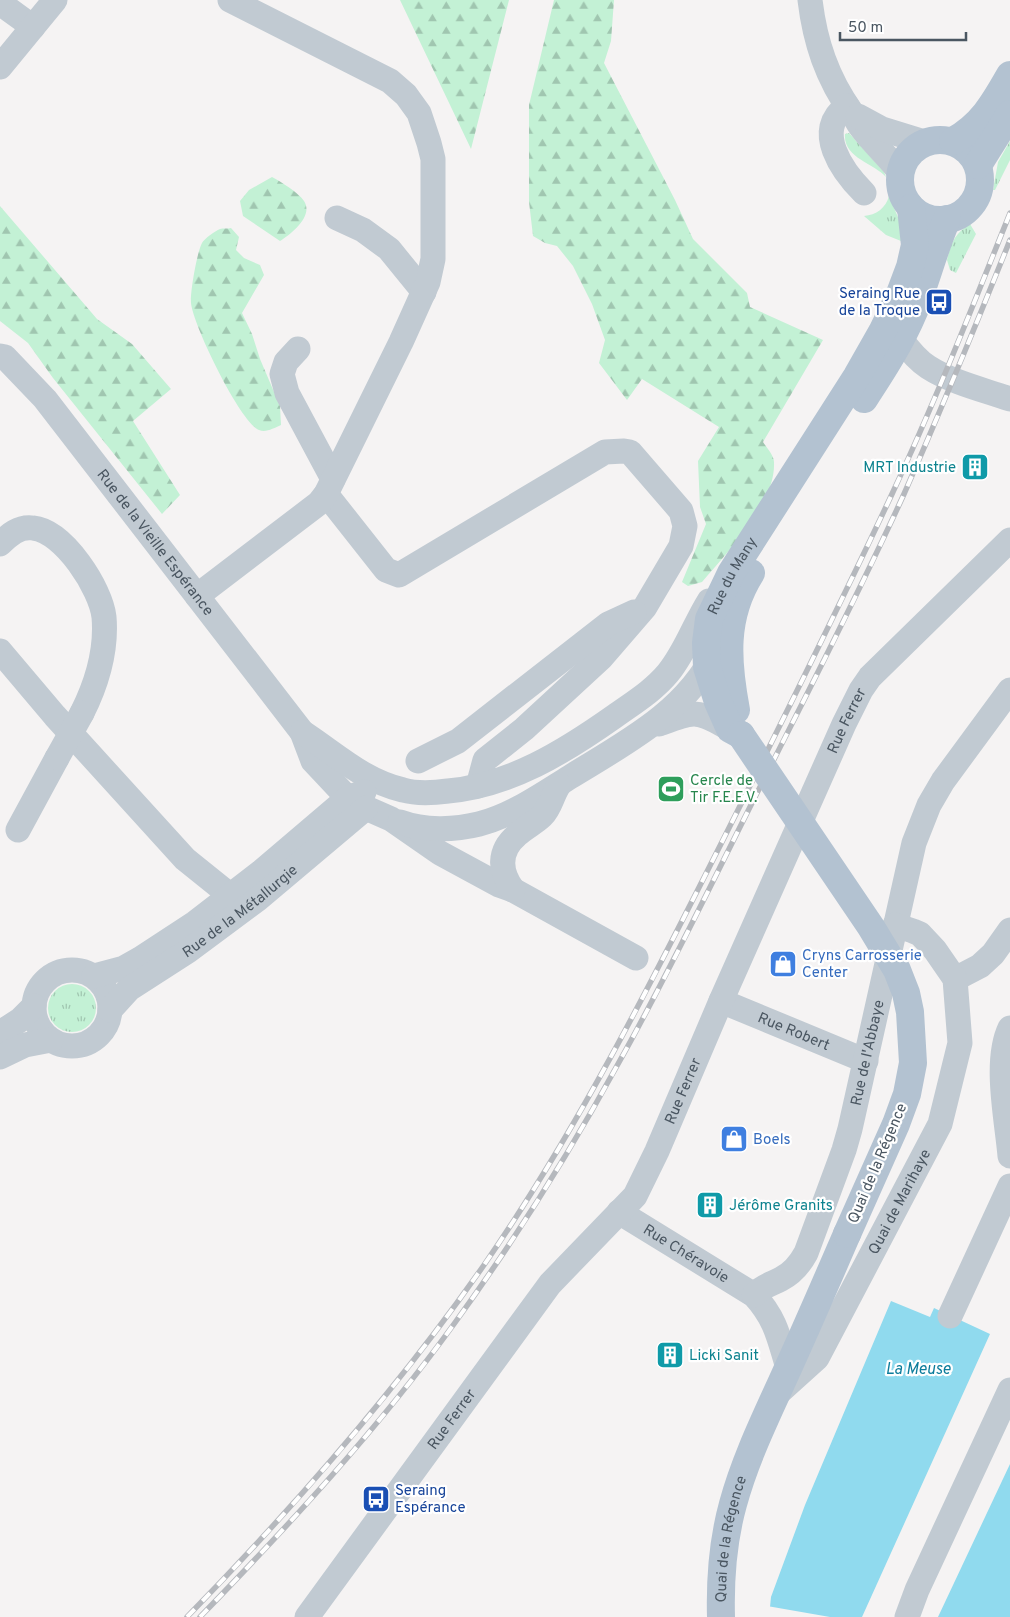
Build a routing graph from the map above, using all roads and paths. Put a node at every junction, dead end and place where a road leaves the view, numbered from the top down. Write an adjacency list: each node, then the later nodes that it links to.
1 (55, 0): 5 (street)
2 (230, 0): 18 (street)
3 (810, 0): 8 (street)
4 (0, 3): 5 (street)
5 (33, 27): 6 (street)
6 (0, 66)
7 (1010, 75): 10 (main road)
8 (850, 110): 11 (street); 13 (street); 14 (street)
9 (1010, 114): 12 (main road)
10 (953, 141): 11 (main road); 12 (main road)
11 (924, 142): 13 (main road)
12 (978, 165): 17 (main road)
13 (900, 172): 15 (main road, Rue du Many)
14 (864, 193)
15 (911, 208): 17 (main road); 26 (main road, Rue du Many)
16 (338, 218): 18 (street)
17 (947, 219): 19 (main road, Rue du Many)
18 (424, 292): 23 (street)
19 (901, 339): 22 (street); 26 (main road, Rue du Many)
20 (298, 349): 23 (street)
21 (2, 350): 27 (street, Rue de la Vieille Espérance)
22 (1010, 399)
23 (330, 486): 27 (street); 28 (street)
24 (1010, 540): 49 (street, Rue Ferrer)
25 (0, 544): 41 (street, bridge)
26 (738, 577): 30 (main road); 34 (main road); 37 (street, Rue du Many)
27 (197, 596): 33 (street, Rue de la Vieille Espérance)
28 (645, 606): 35 (street); 37 (street)
29 (0, 651): 43 (street)
30 (707, 667): 32 (street); 34 (main road)
31 (1010, 690): 44 (street, Rue de l'Abbaye)
32 (650, 728): 34 (street); 36 (street)
33 (302, 732): 38 (street, Rue de la Vieille Espérance); 39 (street, Rue de la Vieille Espérance)
34 (735, 732): 60 (main road, Quai de la Régence, bridge)
35 (418, 761)
36 (560, 784): 40 (street); 42 (street)
37 (478, 786): 38 (street, Rue du Many)
38 (402, 790): 39 (street)
39 (358, 802): 40 (street, Rue de la Vieille Espérance); 43 (street, Rue de la Métallurgie); 51 (street, Rue de la Métallurgie)
40 (391, 819): 42 (street, Rue de la Vieille Espérance)
41 (18, 830)
42 (513, 890): 46 (street, Rue de la Vieille Espérance)
43 (231, 896): 47 (street, Rue de la Métallurgie)
44 (894, 925): 48 (street); 56 (street, Rue de l'Abbaye)
45 (1010, 930): 48 (street)
46 (636, 958)
47 (94, 976): 50 (street, Rue de la Métallurgie); 51 (street)
48 (956, 978): 65 (street, Quai de Marihaye)
49 (721, 1001): 56 (street, Rue Robert); 59 (street, Rue Ferrer)
50 (34, 1006): 53 (street, Rue de la Métallurgie); 54 (street)
51 (110, 1010): 54 (street, Rue de la Métallurgie)
52 (1010, 1028): 57 (street)
53 (0, 1033)
54 (51, 1040): 55 (street, Rue de la Métallurgie)
55 (0, 1058)
56 (866, 1061): 61 (street, Rue de l'Abbaye)
57 (1010, 1156)
58 (1010, 1186): 62 (street)
59 (619, 1212): 61 (street, Rue Chéravoie); 66 (street, Rue Ferrer)
60 (833, 1267): 61 (street); 63 (main road, Quai de la Régence)
61 (754, 1295): 63 (street, Rue Chéravoie)
62 (950, 1316)
63 (788, 1368): 65 (main road, Quai de la Régence)
64 (1010, 1390): 68 (street)
65 (774, 1396): 67 (main road, Quai de la Régence)
66 (307, 1617)
67 (721, 1617)
68 (907, 1617)

